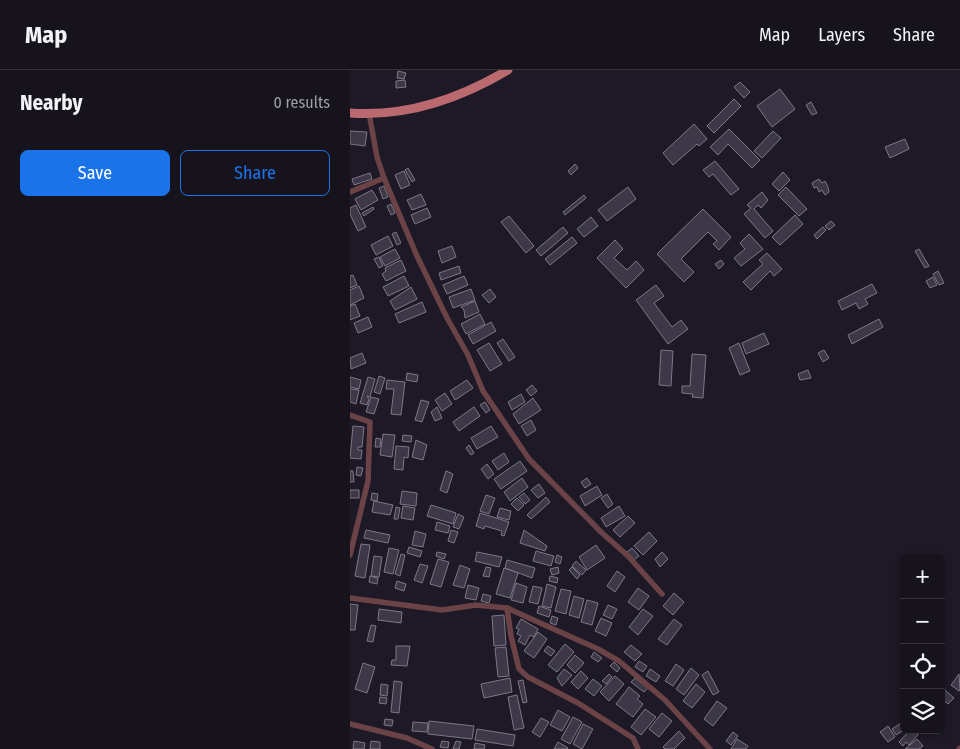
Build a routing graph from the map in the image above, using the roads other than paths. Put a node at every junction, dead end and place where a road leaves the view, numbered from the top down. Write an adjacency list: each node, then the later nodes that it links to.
1 (508, 70): 3 (main road)
2 (350, 113): 3 (main road)
3 (369, 113): 4 (street)
4 (384, 178): 5 (street); 8 (street)
5 (350, 192)
6 (350, 415): 7 (street)
7 (350, 555)
8 (662, 594)
9 (350, 598): 10 (street)
10 (507, 608): 13 (street); 14 (street)
11 (350, 724): 12 (street)
12 (432, 749)
13 (638, 749)
14 (710, 749)

